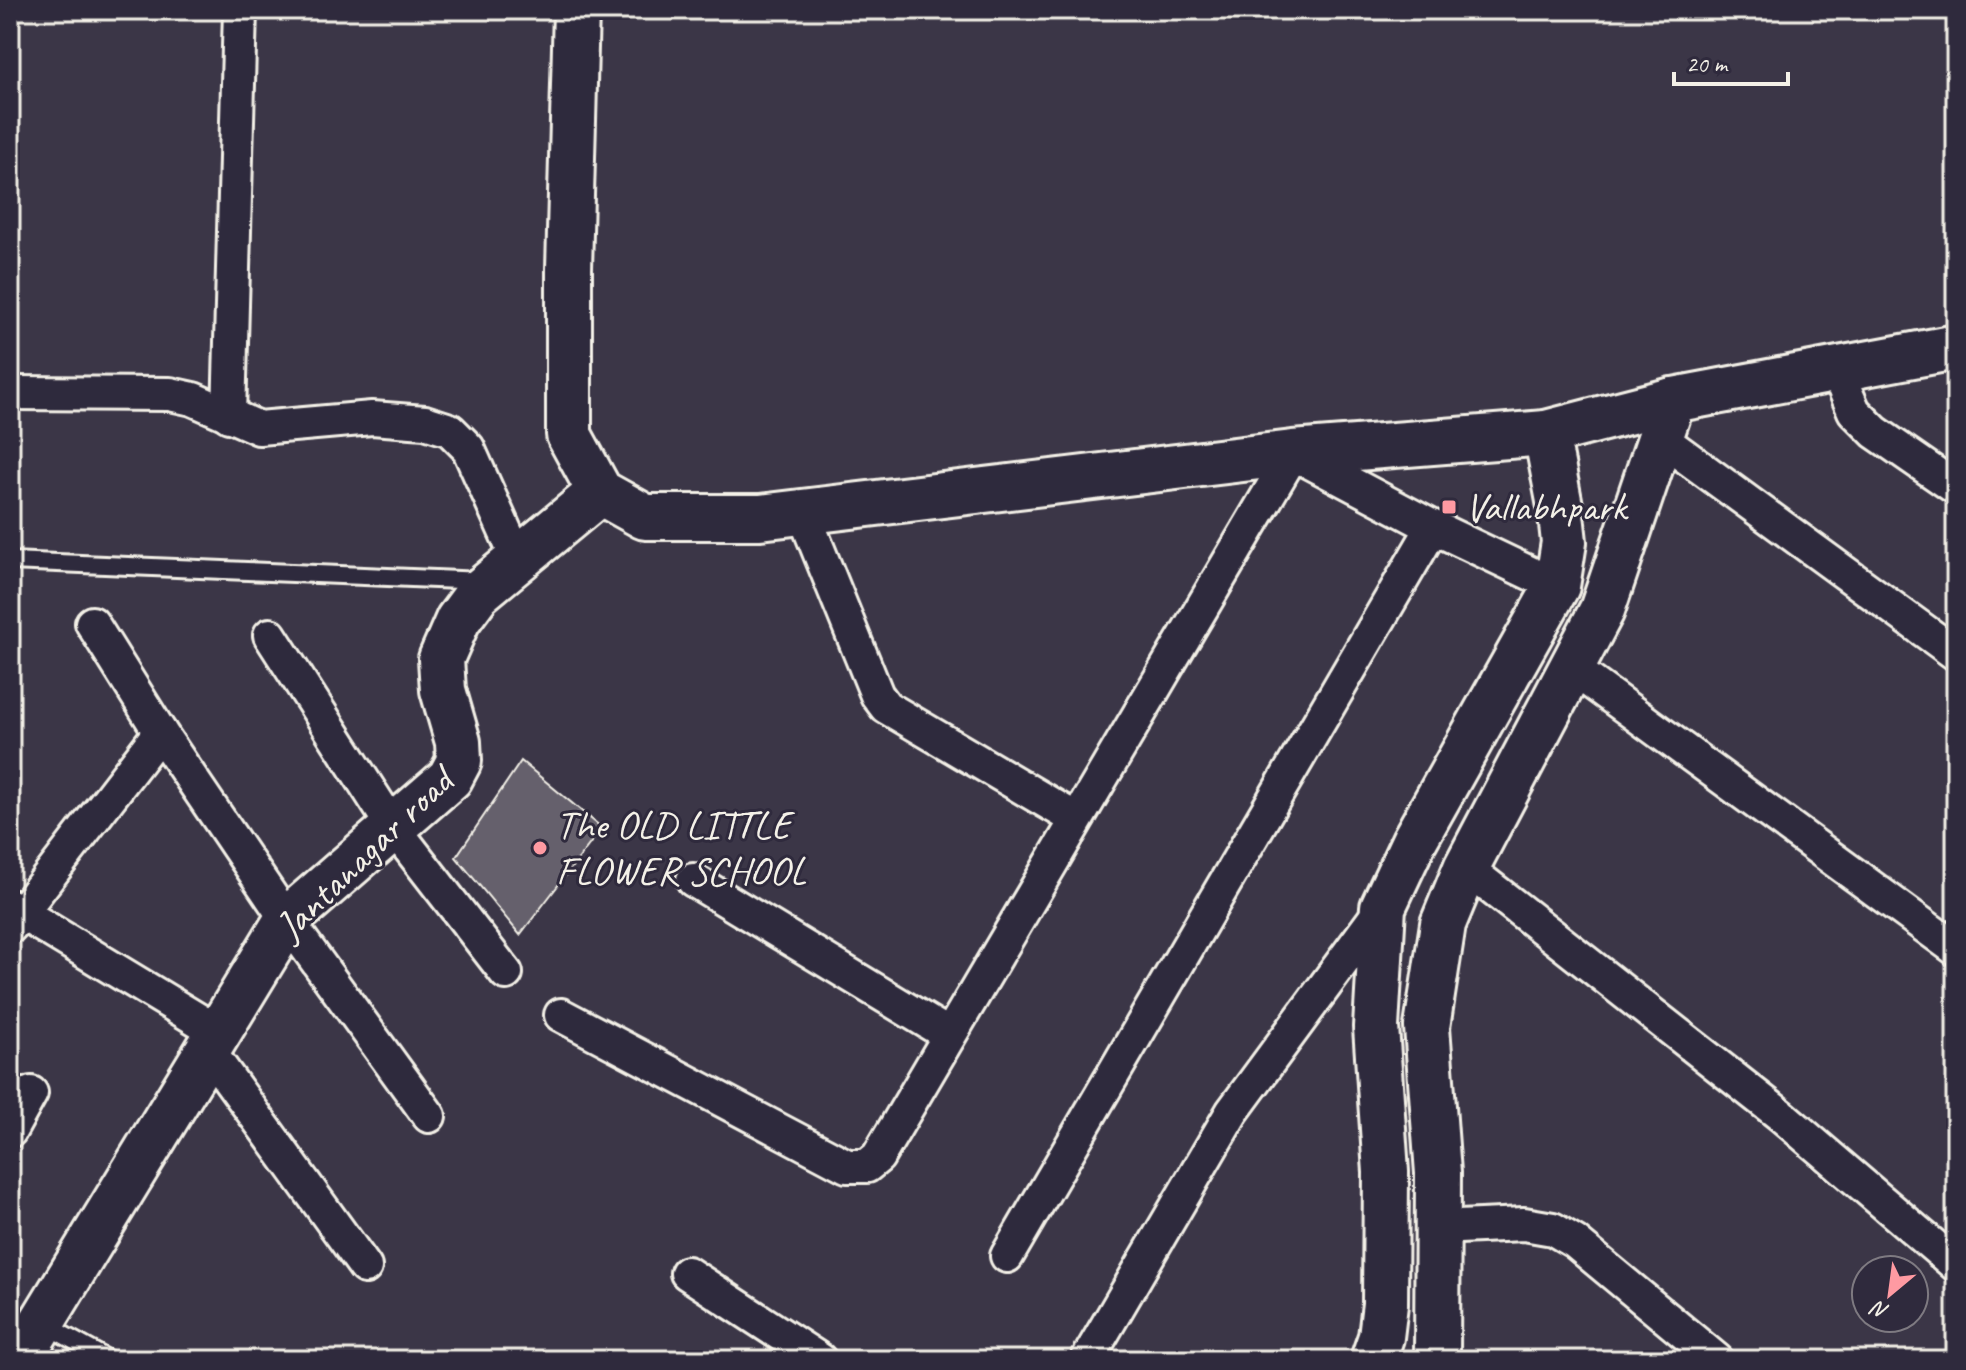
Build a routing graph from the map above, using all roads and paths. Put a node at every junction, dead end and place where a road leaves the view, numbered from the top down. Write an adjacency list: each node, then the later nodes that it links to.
1 (240, 10): 6 (street)
2 (576, 10): 11 (street)
3 (1956, 347): 4 (street)
4 (1836, 369): 7 (street); 10 (street)
5 (10, 393): 6 (street)
6 (229, 416): 15 (street)
7 (1666, 419): 8 (street); 19 (street); 20 (street)
8 (1546, 433): 9 (street); 16 (street)
9 (1293, 453): 12 (street); 13 (street); 22 (street)
10 (1956, 488)
11 (600, 492): 12 (street); 15 (street, Jantanagar road)
12 (803, 512): 22 (street)
13 (1433, 527): 16 (street); 40 (street)
14 (10, 561): 15 (lane)
15 (505, 570): 23 (street, Jantanagar road)
16 (1557, 586): 26 (street)
17 (92, 623): 21 (street)
18 (270, 635): 23 (street)
19 (1956, 654)
20 (1572, 668): 24 (street); 29 (street)
21 (160, 732): 27 (street); 28 (street)
22 (1076, 819): 32 (street)
23 (393, 827): 28 (street, Jantanagar road); 30 (street)
24 (1466, 868): 35 (street); 41 (street)
25 (693, 880): 32 (street)
26 (1383, 907): 34 (street); 49 (street)
27 (14, 915): 33 (street)
28 (287, 920): 33 (street, Jantanagar road); 37 (street)
29 (1956, 949)
30 (506, 973)
31 (561, 1015): 32 (street)
32 (949, 1035)
33 (213, 1041): 42 (street); 44 (street, Jantanagar road)
34 (1380, 1083): 35 (street); 45 (street)
35 (1432, 1087): 39 (street)
36 (31, 1093): 38 (street)
37 (429, 1116)
38 (10, 1131)
39 (1437, 1228): 51 (street); 52 (street)
40 (1007, 1256)
41 (1956, 1265)
42 (365, 1267)
43 (687, 1273): 48 (street)
44 (42, 1323): 46 (street, Jantanagar road); 47 (lane)
45 (1377, 1349): 50 (street)
46 (19, 1360)
47 (109, 1360)
48 (820, 1360)
49 (1087, 1360)
50 (1430, 1360)
51 (1437, 1360)
52 (1717, 1360)

